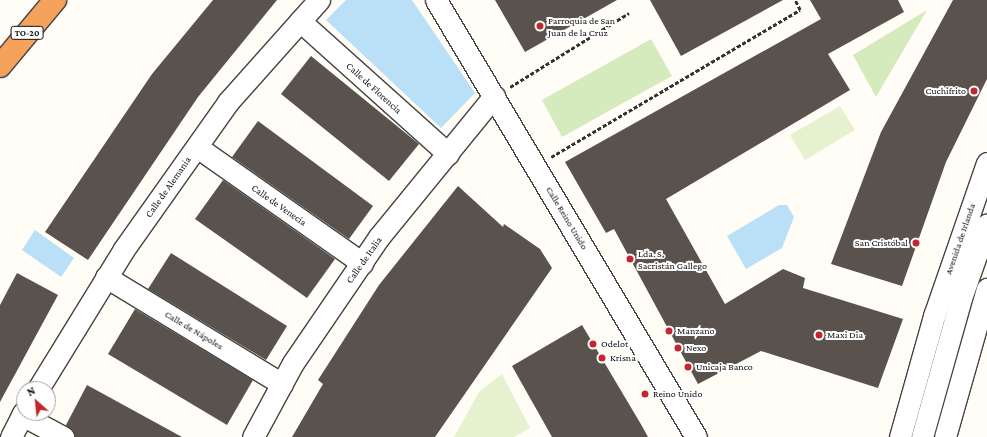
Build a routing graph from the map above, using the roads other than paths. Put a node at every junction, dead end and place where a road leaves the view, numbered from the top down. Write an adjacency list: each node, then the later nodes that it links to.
1 (55, 0): 5 (highway, TO-20)
2 (319, 0): 4 (street, Calle de Alemania)
3 (436, 0): 6 (street, Calle Reino Unido)
4 (300, 21): 7 (street, Calle de Alemania); 8 (street, Calle de Florencia)
5 (0, 66)
6 (494, 96): 8 (street, Calle de Italia); 23 (street, Calle Reino Unido)
7 (197, 147): 11 (street, Calle de Venecia); 12 (street, Calle de Alemania)
8 (448, 154): 11 (street, Calle de Italia)
9 (987, 163): 14 (street, Avenida de Irlanda)
10 (987, 224): 15 (street, Avenida de Irlanda)
11 (362, 263): 17 (street, Calle de Italia)
12 (106, 277): 16 (street, Calle de Alemania); 17 (street, Calle de Nápoles)
13 (987, 289): 26 (street)
14 (934, 316): 15 (street); 24 (street, Avenida de Irlanda)
15 (954, 323): 25 (street, Avenida de Irlanda)
16 (43, 381)
17 (282, 384): 22 (street, Calle de Italia)
18 (19, 421): 20 (street)
19 (36, 421): 21 (street)
20 (11, 437)
21 (63, 437)
22 (253, 437)
23 (696, 437)
24 (900, 437)
25 (922, 437)
26 (945, 437)

